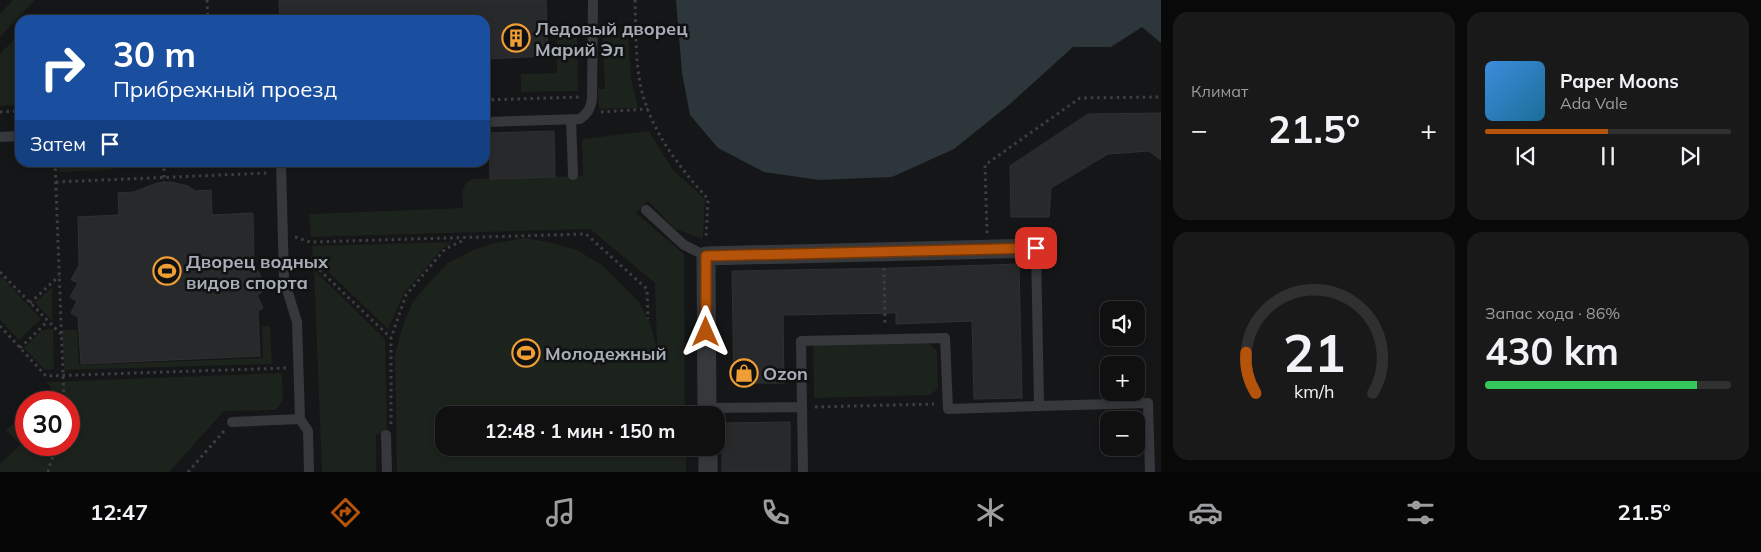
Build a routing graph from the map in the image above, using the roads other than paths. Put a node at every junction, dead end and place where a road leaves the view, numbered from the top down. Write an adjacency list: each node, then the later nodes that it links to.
1 (593, 0): 2 (lane)
2 (571, 120): 3 (lane); 7 (lane)
3 (490, 122)
4 (15, 136): 5 (lane)
5 (0, 137)
6 (281, 167): 15 (lane)
7 (573, 175)
8 (646, 210): 10 (lane)
9 (1036, 248): 10 (street); 12 (lane)
10 (706, 256): 11 (street)
11 (707, 406)
12 (1039, 406): 13 (lane); 23 (lane)
13 (802, 407): 14 (lane); 22 (lane)
14 (725, 411)
15 (300, 419): 16 (lane); 19 (lane)
16 (232, 422)
17 (386, 435): 20 (lane)
18 (708, 456): 21 (street)
19 (309, 472)
20 (387, 472)
21 (708, 472)
22 (804, 472)
23 (1150, 472)

